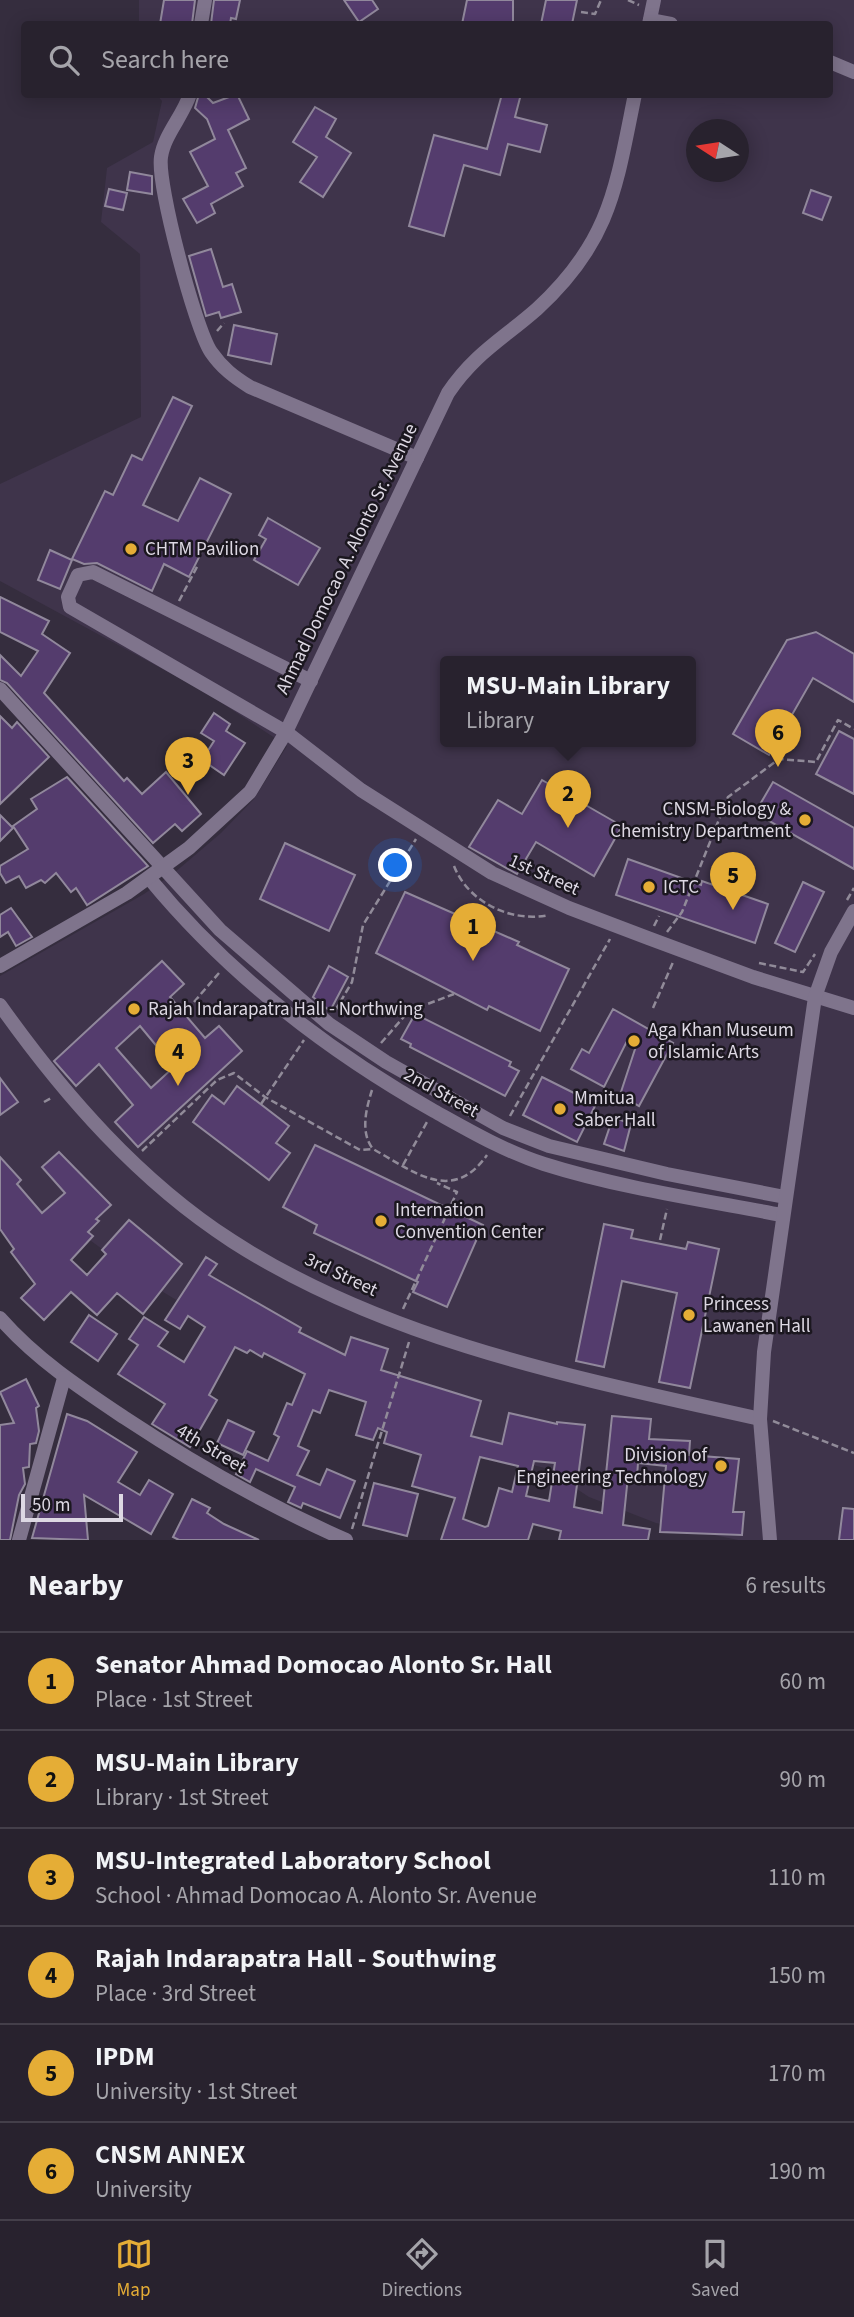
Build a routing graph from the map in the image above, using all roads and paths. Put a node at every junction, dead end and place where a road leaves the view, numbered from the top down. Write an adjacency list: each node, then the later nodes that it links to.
1 (205, 0): 5 (street)
2 (601, 0): 4 (path)
3 (654, 0): 6 (street)
4 (581, 12)
5 (202, 21)
6 (649, 21)
7 (833, 63): 8 (street)
8 (854, 72)
9 (188, 98): 11 (street)
10 (634, 98): 11 (street, Ahmad Domocao A. Alonto Sr. Avenue)
11 (417, 458): 14 (street, Ahmad Domocao A. Alonto Sr. Avenue)
12 (198, 565): 13 (path)
13 (173, 613): 14 (street); 17 (street, 1st Street)
14 (310, 681): 17 (street, Ahmad Domocao A. Alonto Sr. Avenue)
15 (0, 689): 20 (street, 2nd Street)
16 (854, 729): 26 (path)
17 (286, 732): 18 (street, 1st Street); 20 (street, Ahmad Domocao A. Alonto Sr. Avenue)
18 (422, 829): 19 (street, 1st Street); 38 (path)
19 (449, 845): 23 (street, 1st Street); 23 (path)
20 (163, 867): 21 (street, Ahmad Domocao A. Alonto Sr. Avenue); 38 (street, 2nd Street)
21 (149, 878): 30 (street, 2nd Street); 31 (street, Ahmad Domocao A. Alonto Sr. Avenue)
22 (854, 888): 24 (path)
23 (564, 906): 25 (street, 1st Street)
24 (848, 910): 33 (street)
25 (618, 927): 26 (street, 1st Street); 45 (path)
26 (659, 942): 27 (street, 1st Street)
27 (678, 949): 33 (street, 1st Street); 36 (path)
28 (816, 951): 29 (path)
29 (751, 961)
30 (229, 963): 34 (path); 39 (street, 2nd Street)
31 (0, 966)
32 (454, 994): 40 (path)
33 (815, 998): 37 (street, 1st Street); 52 (street)
34 (194, 1002)
35 (0, 1005): 48 (street, 3rd Street)
36 (653, 1008)
37 (854, 1008)
38 (329, 1024): 40 (street, 2nd Street)
39 (309, 1031): 41 (street, 2nd Street); 42 (path)
40 (372, 1053): 45 (street, 2nd Street)
41 (376, 1078): 44 (street, 2nd Street); 47 (path)
42 (265, 1097): 43 (path); 47 (path); 48 (path)
43 (261, 1104)
44 (433, 1110): 46 (street, 2nd Street); 49 (path)
45 (503, 1128): 52 (street, 2nd Street)
46 (494, 1144): 50 (path); 51 (street, 2nd Street)
47 (373, 1149): 49 (path)
48 (132, 1160): 56 (street, 3rd Street)
49 (402, 1165): 50 (path)
50 (430, 1180): 56 (path)
51 (670, 1193): 53 (street, 2nd Street); 54 (path)
52 (785, 1196): 53 (street)
53 (782, 1215): 59 (street)
54 (660, 1240)
55 (0, 1318): 58 (street)
56 (397, 1321): 57 (street, 3rd Street)
57 (413, 1328): 59 (street, 3rd Street); 62 (path)
58 (64, 1378): 61 (street); 62 (street, 4th Street)
59 (760, 1419): 60 (path); 63 (street)
60 (854, 1453)
61 (19, 1540)
62 (347, 1540)
63 (771, 1540)

